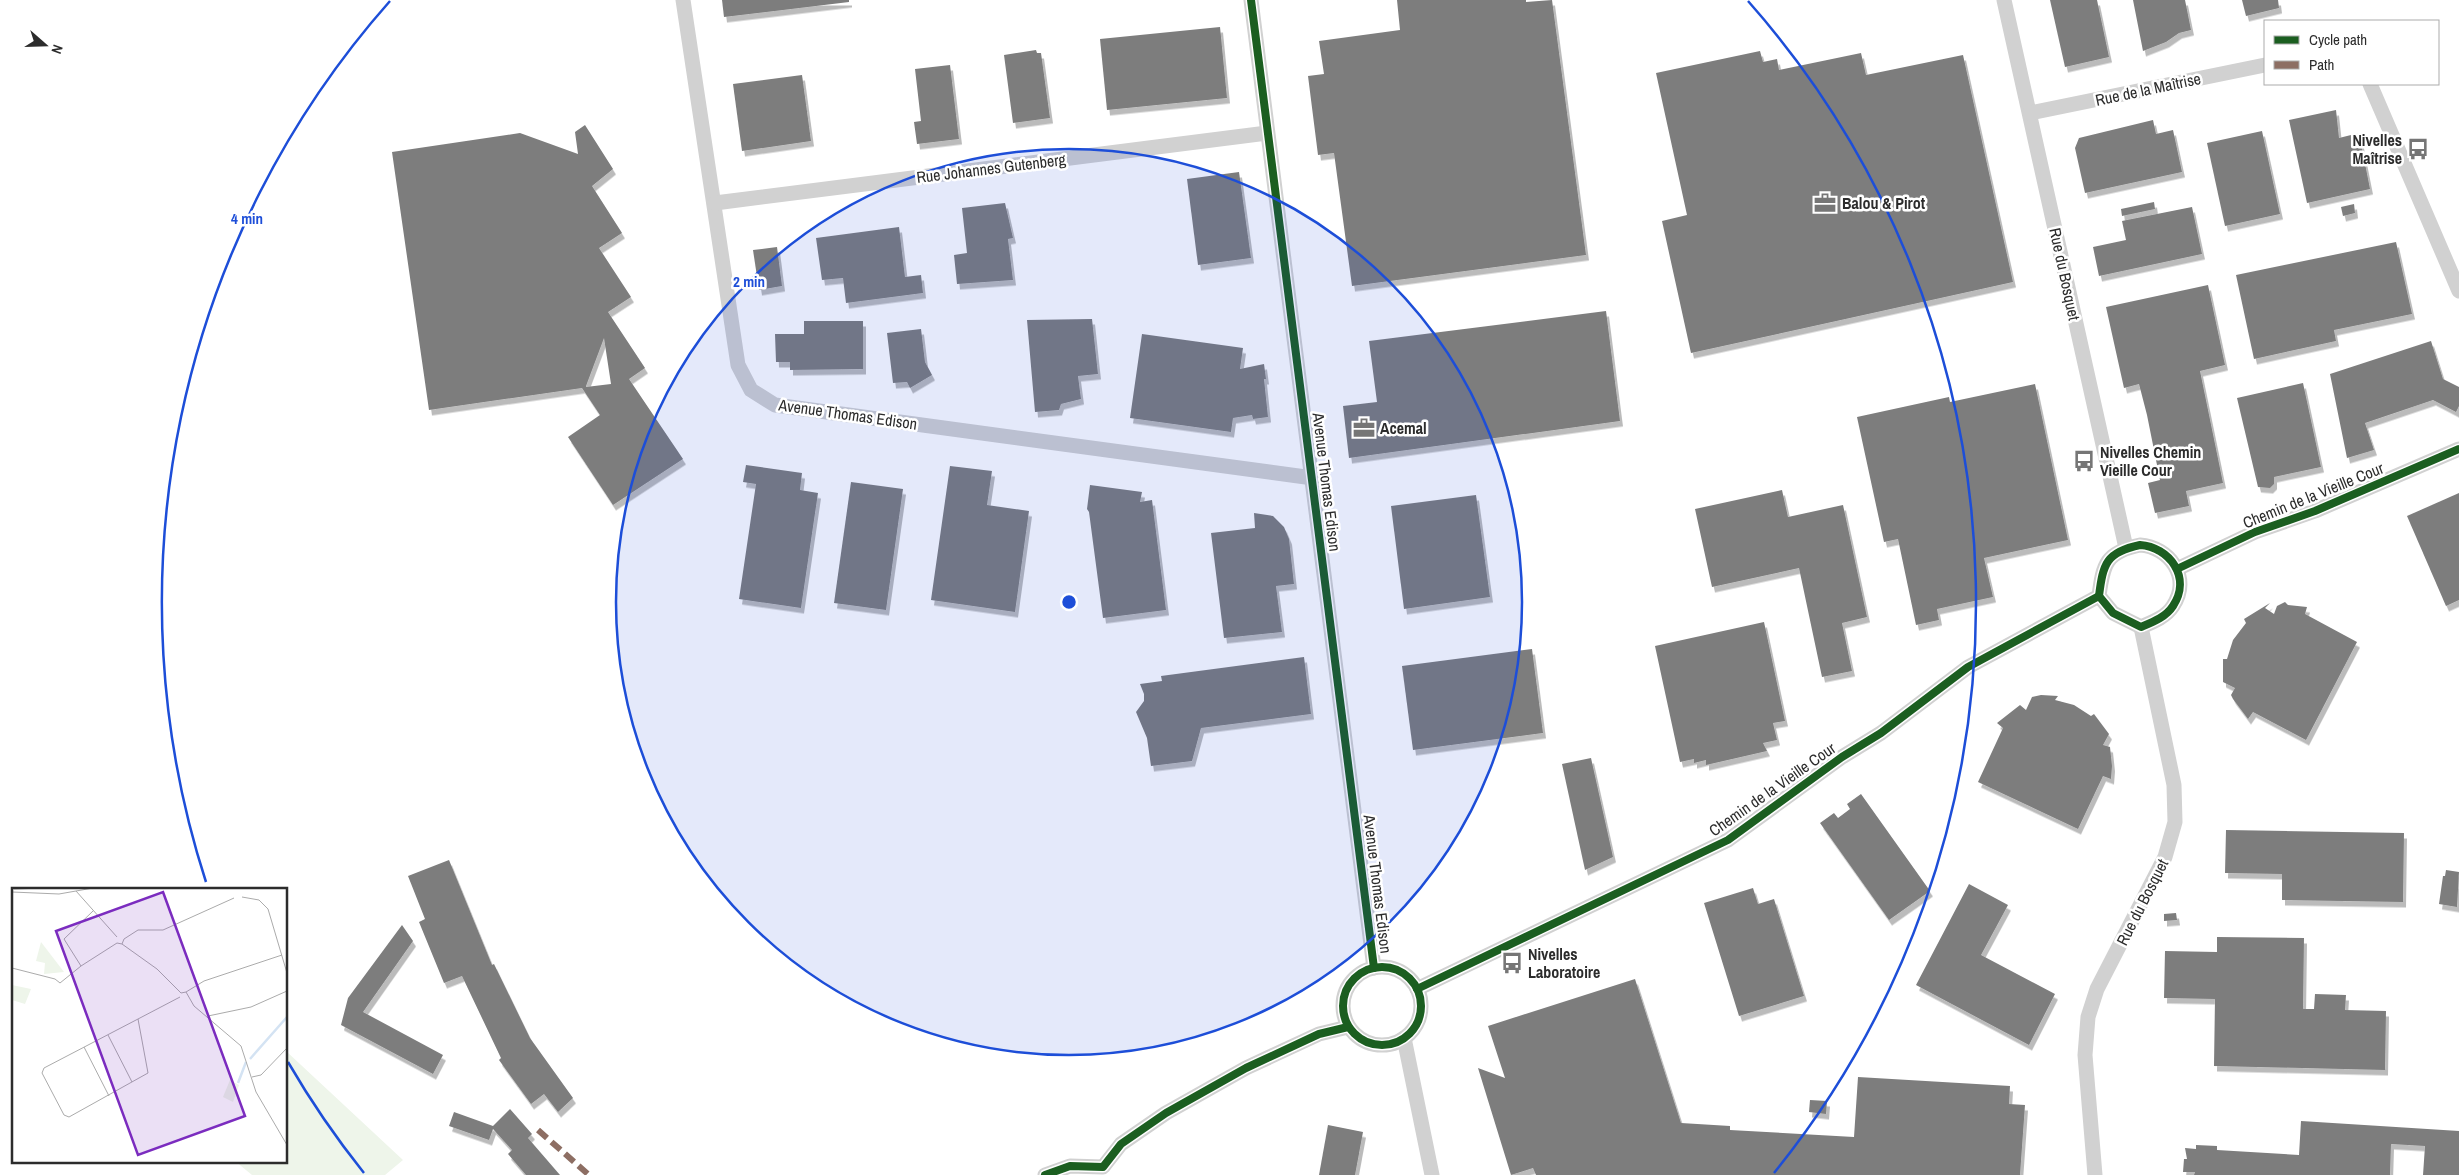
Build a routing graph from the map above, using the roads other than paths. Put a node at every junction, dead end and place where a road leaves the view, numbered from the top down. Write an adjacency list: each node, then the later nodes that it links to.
1 (683, 0): 8 (street, Avenue Thomas Edison)
2 (1251, 0): 7 (street, Avenue Thomas Edison)
3 (2004, 0): 6 (street, Rue du Bosquet)
4 (2264, 65): 6 (street, Rue de la Maîtrise)
5 (2370, 85): 9 (street)
6 (2030, 113): 12 (street, Rue du Bosquet)
7 (1267, 133): 8 (street, Rue Johannes Gutenberg); 11 (street, Avenue Thomas Edison)
8 (715, 203): 11 (street, Avenue Thomas Edison)
9 (2459, 291)
10 (2459, 449): 13 (street, Chemin de la Vieille Cour)
11 (1313, 478): 16 (street, Avenue Thomas Edison)
12 (2126, 548): 13 (street); 14 (street)
13 (2177, 569): 15 (street)
14 (2099, 596): 15 (street); 17 (street, Chemin de la Vieille Cour)
15 (2141, 627): 23 (street, Rue du Bosquet)
16 (1374, 968): 17 (street); 18 (street)
17 (1417, 989): 19 (street)
18 (1348, 1027): 19 (street); 20 (street)
19 (1404, 1038): 22 (street)
20 (1101, 1171): 21 (street)
21 (1044, 1175)
22 (1432, 1175)
23 (2095, 1175)

